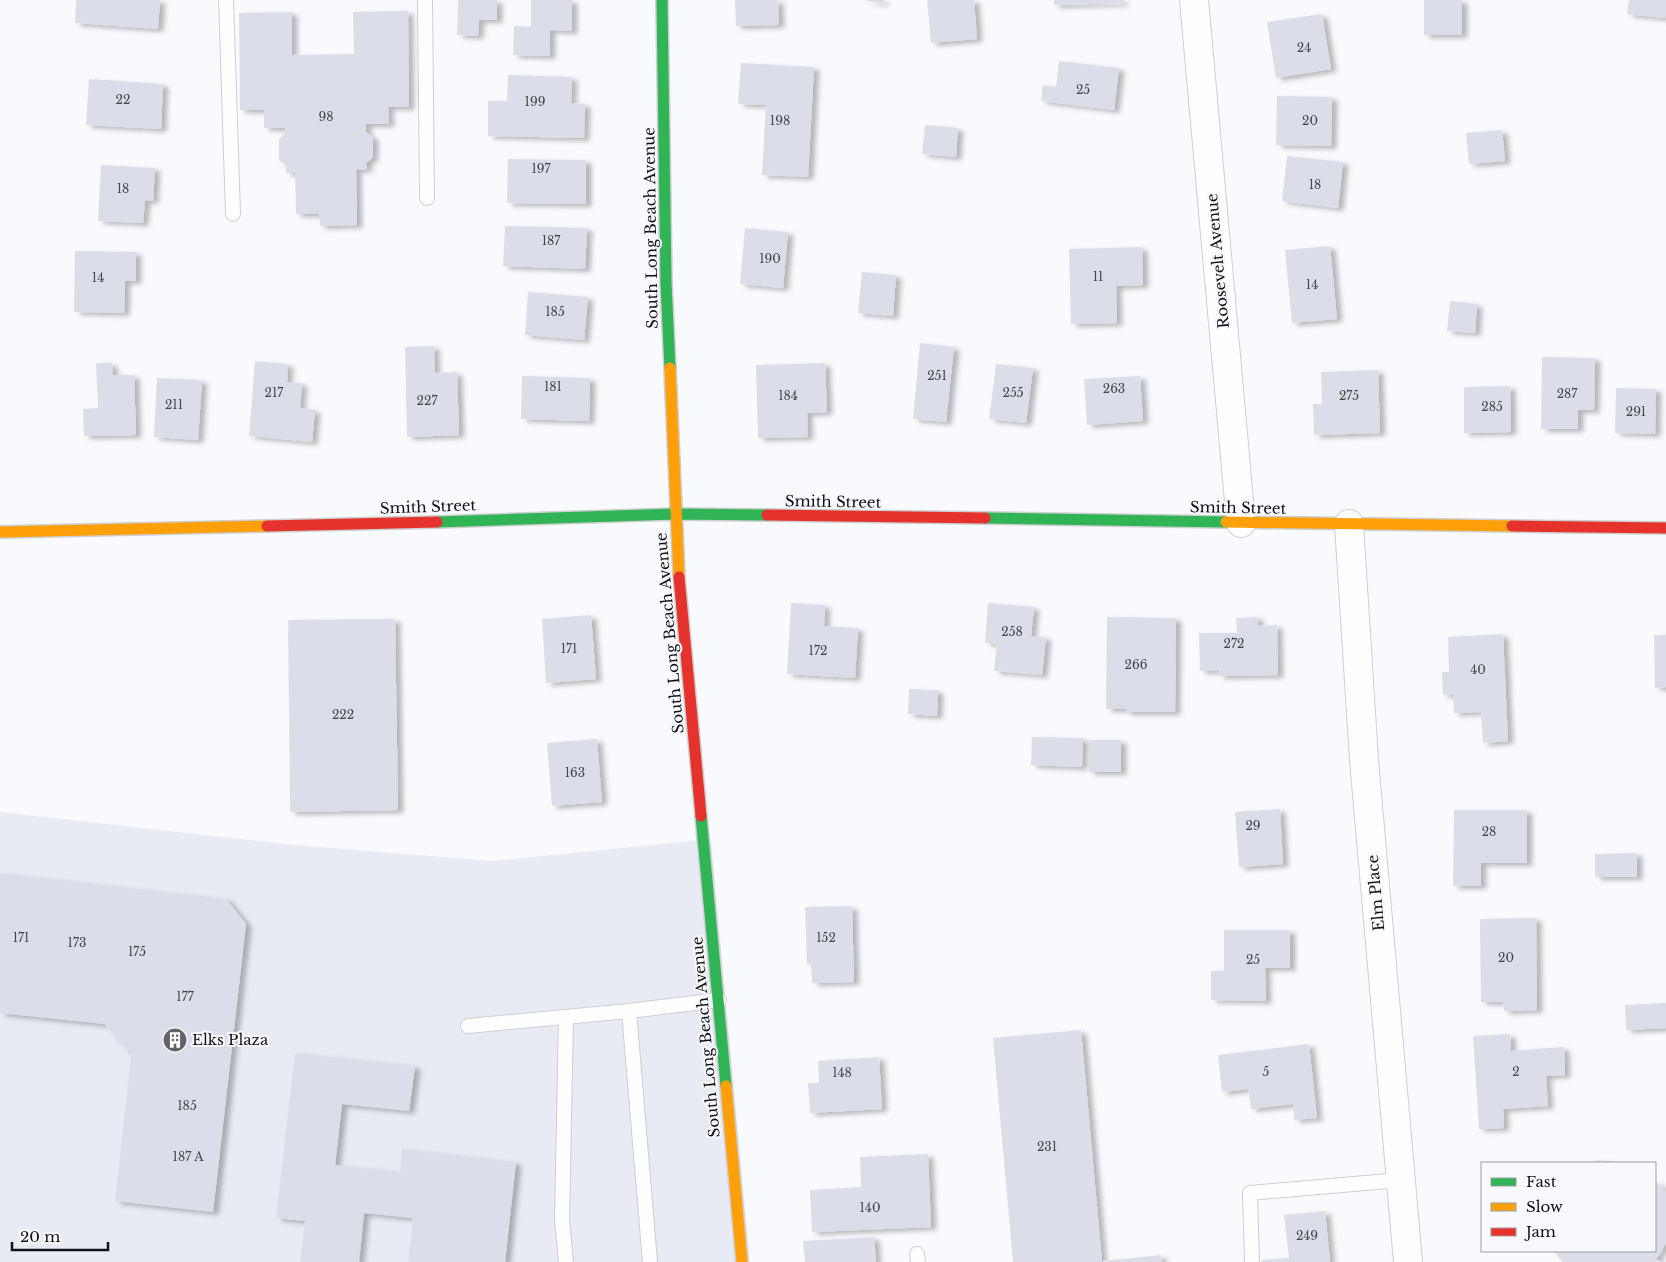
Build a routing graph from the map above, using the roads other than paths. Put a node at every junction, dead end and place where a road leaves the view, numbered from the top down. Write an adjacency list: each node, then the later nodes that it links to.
1 (226, 0): 6 (lane)
2 (424, 0): 5 (lane)
3 (662, 0): 7 (street, South Long Beach Avenue)
4 (1194, 0): 8 (street, Roosevelt Avenue)
5 (427, 198)
6 (233, 214)
7 (675, 514): 8 (street, Smith Street); 11 (street, Smith Street); 12 (street, South Long Beach Avenue)
8 (1241, 523): 9 (street, Smith Street)
9 (1349, 524): 10 (street, Smith Street); 16 (street, Elm Place)
10 (1666, 528)
11 (0, 532)
12 (719, 1000): 13 (lane); 19 (street, South Long Beach Avenue)
13 (629, 1011): 14 (lane); 18 (lane)
14 (566, 1017): 15 (lane); 17 (lane)
15 (468, 1026)
16 (1400, 1180): 20 (lane); 21 (street, Elm Place)
17 (566, 1262)
18 (650, 1262)
19 (742, 1262)
20 (1252, 1262)
21 (1408, 1262)

